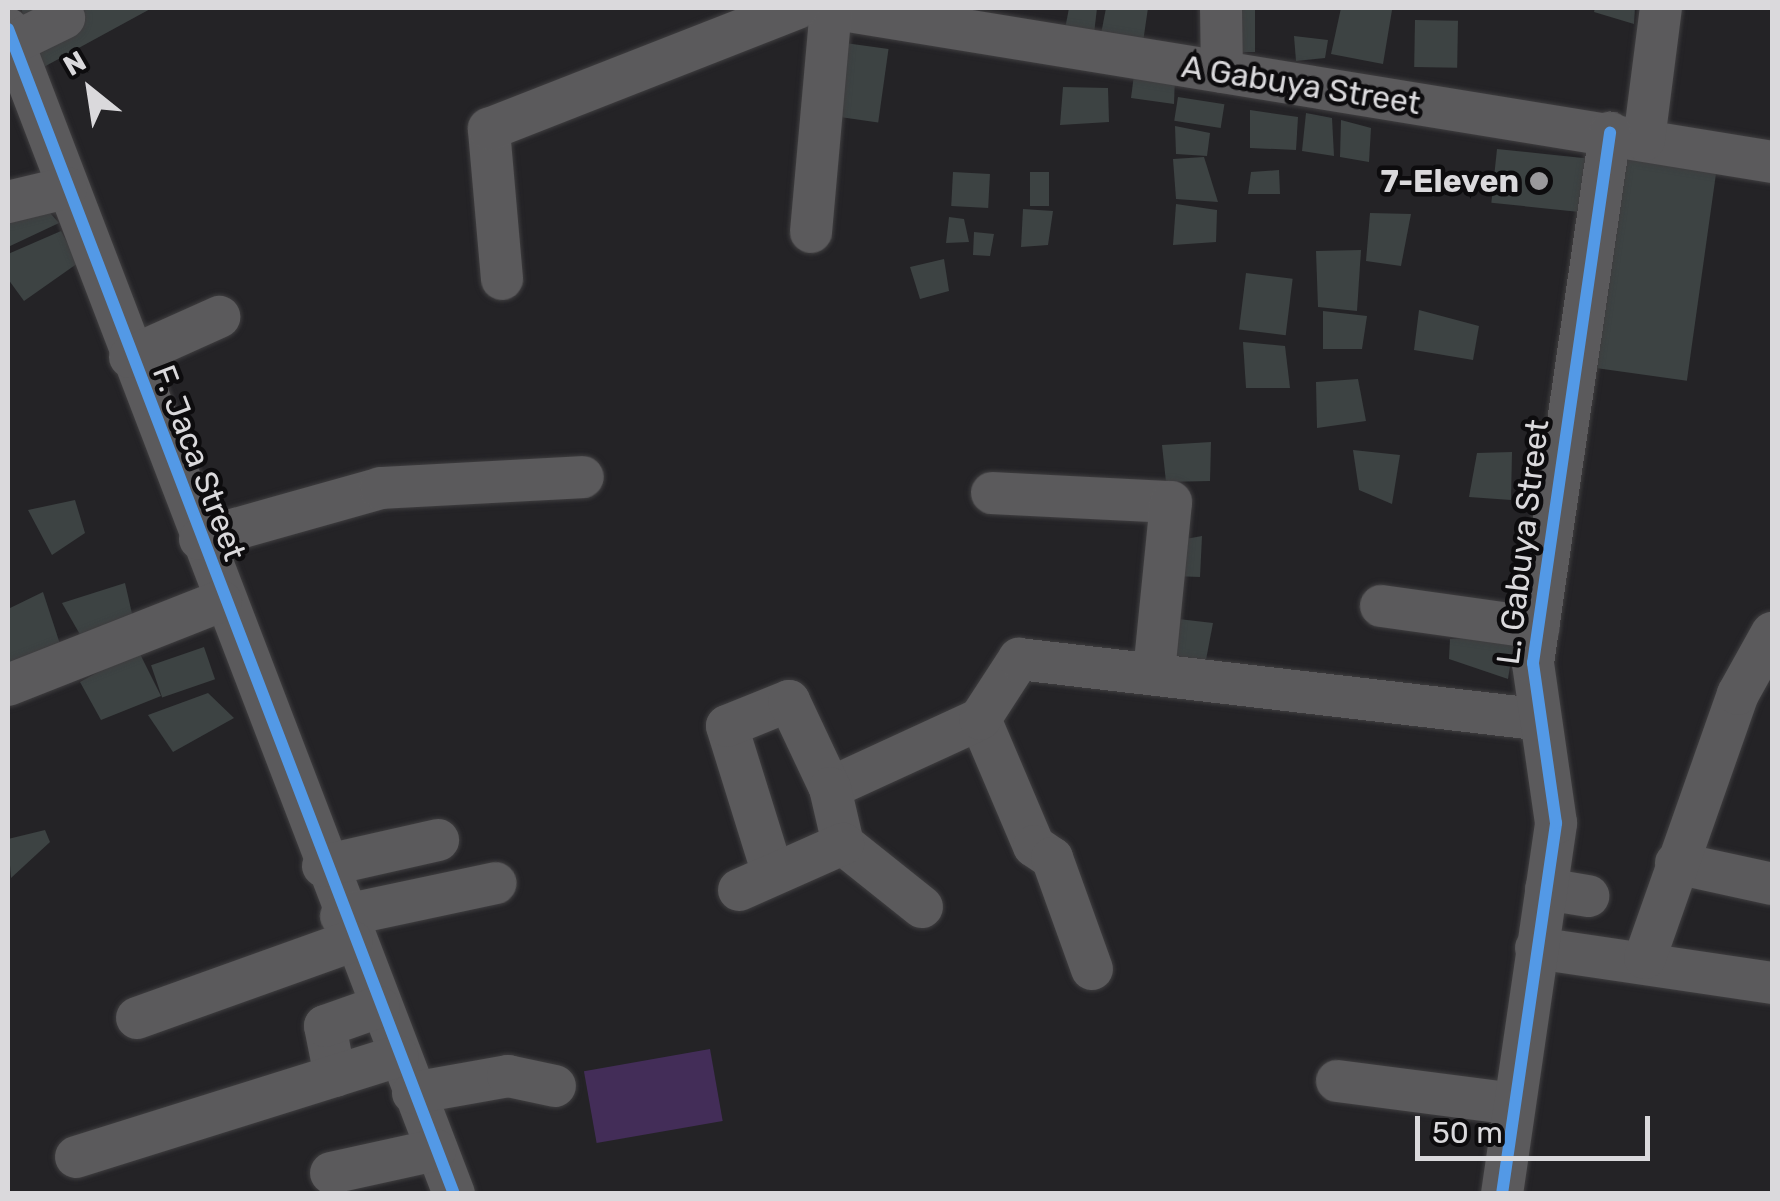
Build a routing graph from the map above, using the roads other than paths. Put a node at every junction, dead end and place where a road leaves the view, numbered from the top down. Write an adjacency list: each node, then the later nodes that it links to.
1 (796, 8): 14 (street)
2 (830, 8): 5 (street, A Gabuya Street); 13 (street)
3 (1221, 8): 8 (street)
4 (1661, 8): 9 (street, L. Gabuya Street)
5 (915, 16): 8 (street, A Gabuya Street)
6 (64, 18): 7 (street)
7 (10, 36): 11 (street, F. Jaca Street)
8 (1222, 72): 9 (street, A Gabuya Street)
9 (1627, 136): 10 (street, A Gabuya Street); 22 (street, L. Gabuya Street)
10 (1772, 162)
11 (66, 188): 12 (street); 16 (street, F. Jaca Street)
12 (8, 202)
13 (811, 232)
14 (502, 279)
15 (219, 316): 16 (street)
16 (130, 357): 19 (street, F. Jaca Street)
17 (583, 477): 19 (street)
18 (992, 493): 24 (street)
19 (200, 540): 20 (street, F. Jaca Street)
20 (221, 601): 25 (street); 32 (street, F. Jaca Street)
21 (1381, 606): 22 (street)
22 (1538, 628): 27 (street, L. Gabuya Street)
23 (1772, 633): 31 (street)
24 (1154, 672): 26 (street); 27 (street)
25 (8, 686)
26 (980, 719): 28 (street); 41 (street)
27 (1535, 719): 35 (street, L. Gabuya Street)
28 (830, 788): 30 (street); 30 (street)
29 (438, 840): 32 (street)
30 (843, 844): 37 (street)
31 (1676, 863): 34 (street); 40 (street)
32 (322, 866): 38 (street, F. Jaca Street)
33 (496, 883): 38 (street)
34 (1772, 884)
35 (1546, 889): 36 (street); 39 (street, L. Gabuya Street)
36 (1588, 896)
37 (922, 907)
38 (347, 929): 43 (street, F. Jaca Street); 44 (street)
39 (1536, 948): 40 (street); 49 (street, L. Gabuya Street)
40 (1645, 958): 42 (street)
41 (1092, 969)
42 (1772, 983)
43 (378, 1007): 45 (street, F. Jaca Street); 46 (street)
44 (137, 1018)
45 (406, 1074): 46 (street); 48 (street); 50 (street, F. Jaca Street)
46 (334, 1076): 51 (street)
47 (1337, 1081): 49 (street)
48 (555, 1086)
49 (1514, 1104): 54 (street, L. Gabuya Street)
50 (436, 1150): 52 (street); 53 (street, F. Jaca Street)
51 (76, 1157)
52 (331, 1172)
53 (454, 1194)
54 (1502, 1194)

